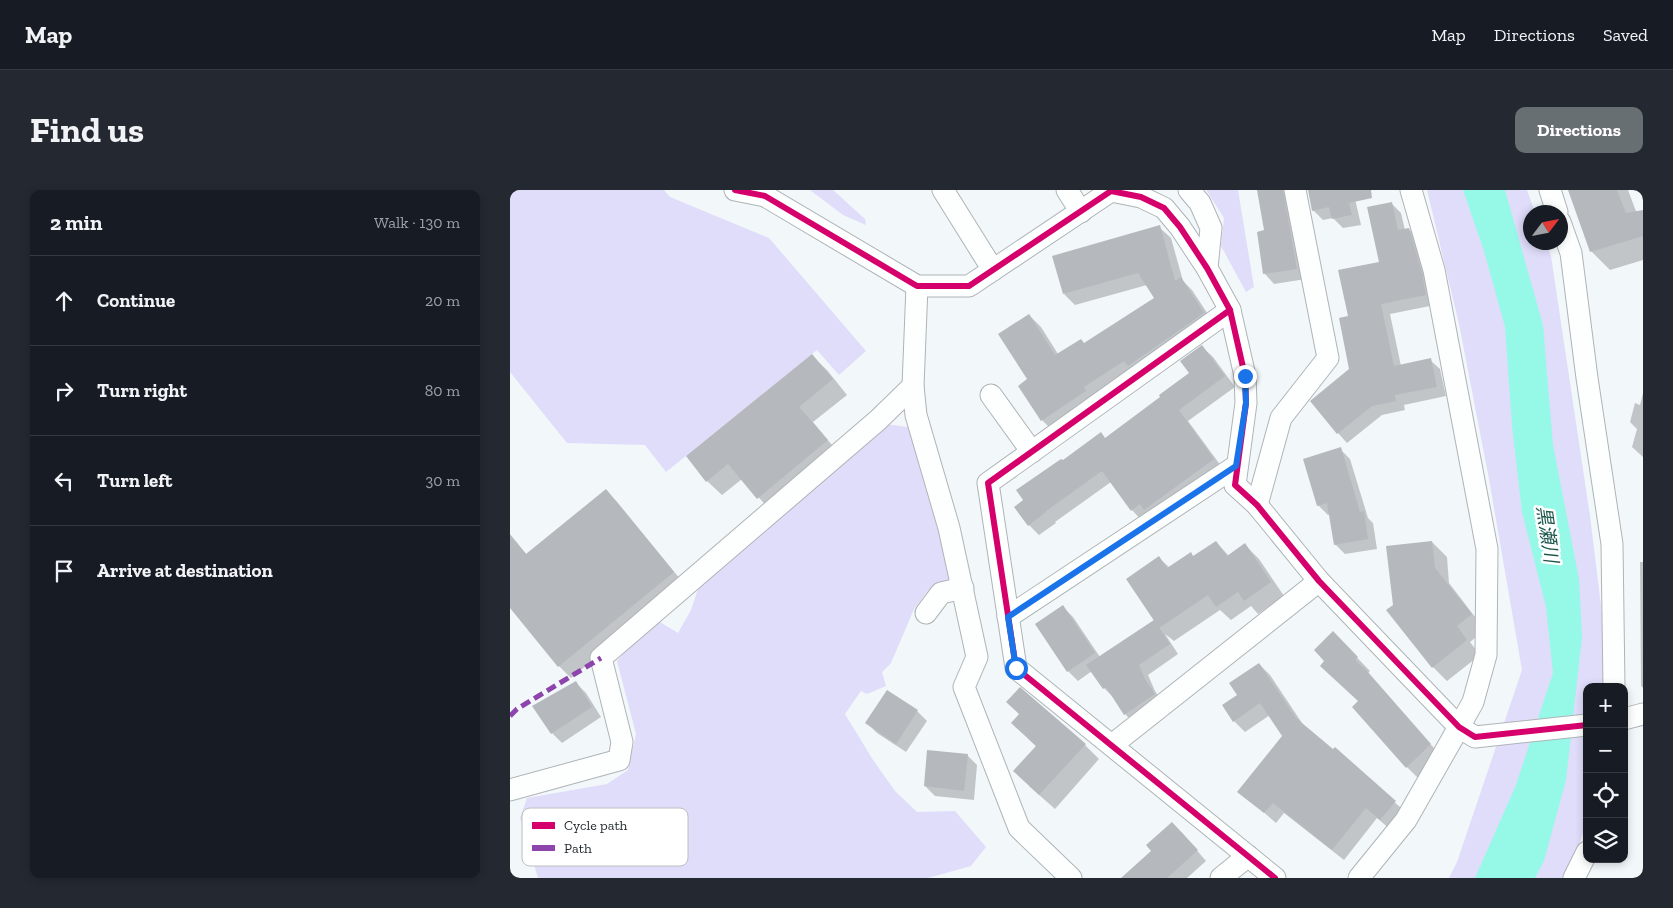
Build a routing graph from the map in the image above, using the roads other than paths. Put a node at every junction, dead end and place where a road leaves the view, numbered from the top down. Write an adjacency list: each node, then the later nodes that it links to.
1 (735, 190): 13 (street)
2 (943, 190): 12 (street)
3 (1068, 190): 9 (street)
4 (1189, 190): 11 (street)
5 (1295, 190): 19 (street)
6 (1411, 190): 28 (street)
7 (1550, 190): 8 (street)
8 (1555, 205)
9 (1081, 212): 11 (street); 12 (street)
10 (1568, 245): 24 (street)
11 (1207, 268): 14 (street)
12 (993, 270): 13 (street)
13 (917, 286): 15 (street)
14 (1230, 310): 17 (street); 18 (street)
15 (913, 386): 21 (street); 30 (street)
16 (991, 395): 17 (street)
17 (1032, 452): 23 (street)
18 (1236, 466): 19 (street); 23 (street)
19 (1257, 505): 20 (street)
20 (1319, 581): 28 (street); 29 (street)
21 (963, 588): 22 (street); 33 (street)
22 (926, 612)
23 (1008, 617): 29 (street)
24 (1614, 683)
25 (1643, 714): 26 (street)
26 (1628, 719)
27 (1583, 725): 28 (street)
28 (1467, 732): 36 (street)
29 (1112, 744): 31 (street)
30 (510, 790)
31 (1248, 856): 34 (street); 35 (street)
32 (1583, 860): 37 (street)
33 (1071, 878)
34 (1222, 878)
35 (1275, 878)
36 (1358, 878)
37 (1574, 878)

